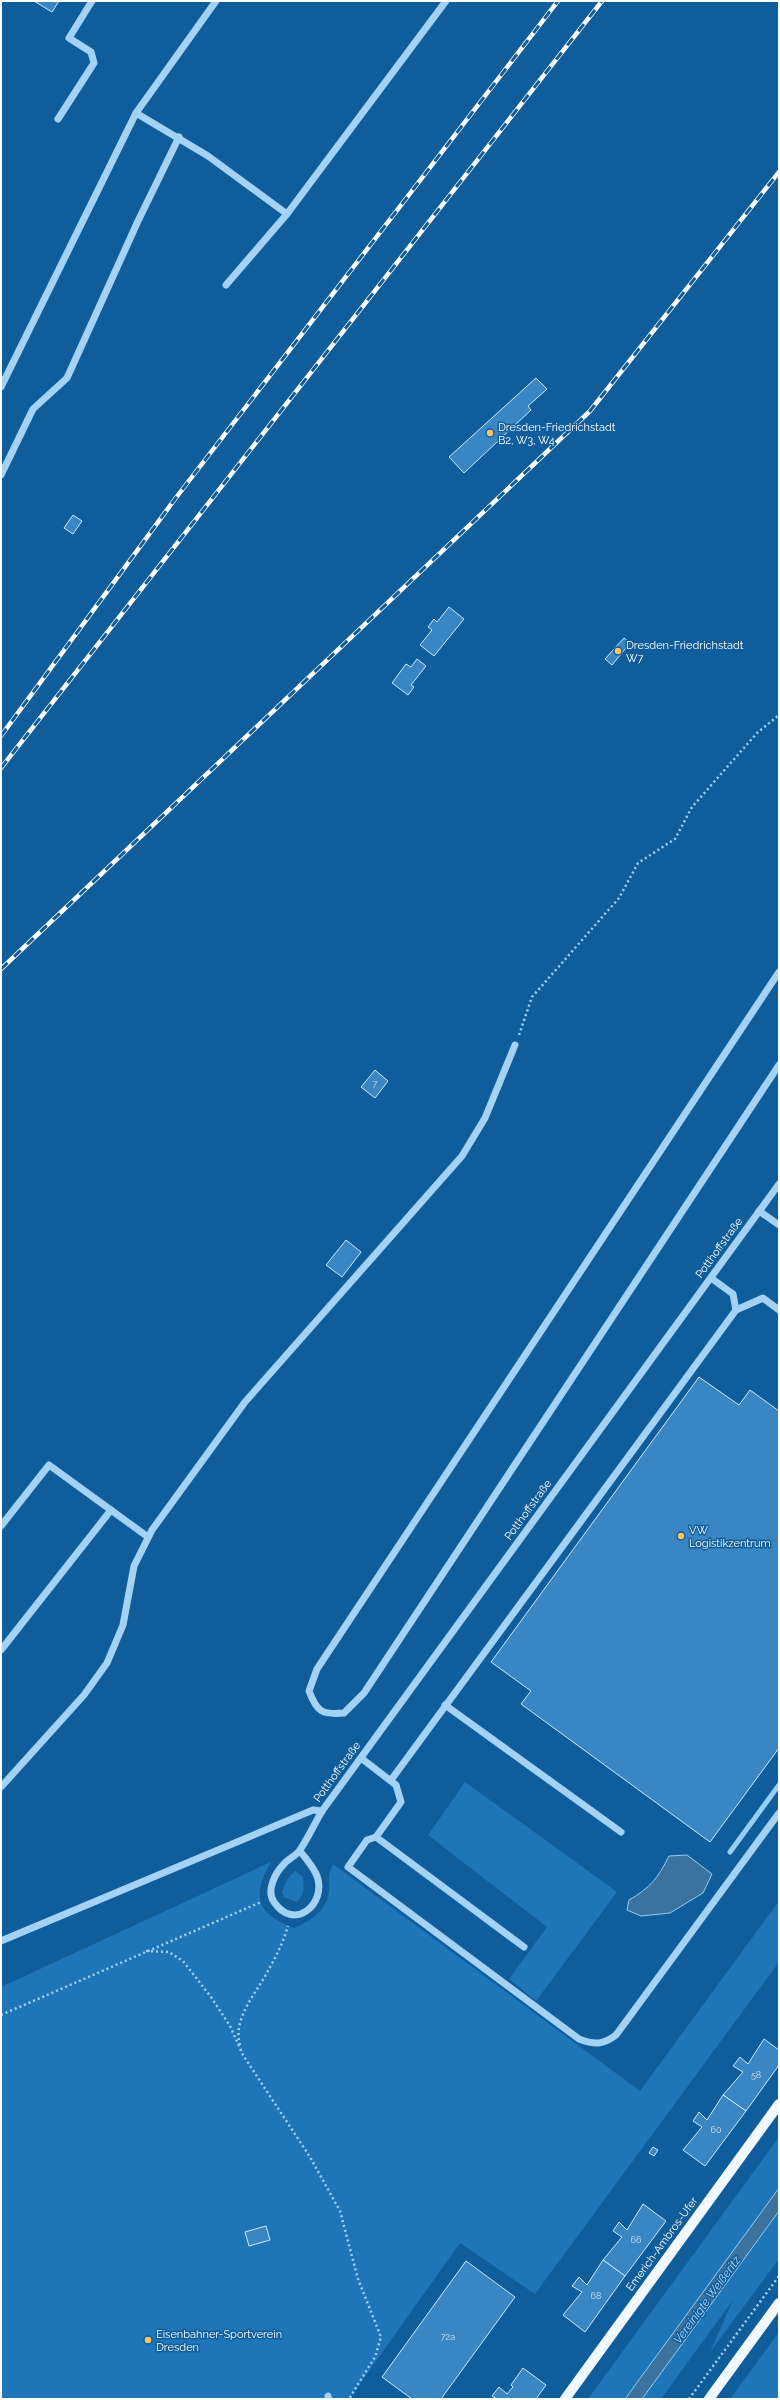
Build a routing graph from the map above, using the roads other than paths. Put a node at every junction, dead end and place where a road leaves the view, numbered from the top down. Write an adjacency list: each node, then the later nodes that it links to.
1 (92, 1): 5 (street)
2 (216, 1): 4 (street)
3 (446, 1): 7 (street)
4 (136, 113): 6 (street); 9 (street)
5 (58, 119)
6 (179, 138): 7 (street); 10 (street)
7 (286, 214): 8 (street)
8 (226, 285)
9 (1, 387)
10 (1, 475)
11 (779, 972): 13 (street)
12 (515, 1045): 22 (street)
13 (779, 1065)
14 (779, 1184): 15 (street, Potthoffstraße)
15 (759, 1211): 16 (street); 17 (street, Potthoffstraße)
16 (779, 1225)
17 (711, 1278): 18 (street); 25 (street, Potthoffstraße)
18 (736, 1310): 19 (street); 24 (street)
19 (779, 1310)
20 (111, 1510): 21 (street); 22 (street); 23 (street)
21 (1, 1526)
22 (148, 1537): 27 (street)
23 (1, 1650)
24 (445, 1706): 26 (street); 30 (street)
25 (361, 1758): 26 (street); 28 (street, Potthoffstraße)
26 (391, 1780): 31 (street)
27 (1, 1788)
28 (322, 1810): 32 (street, Potthoffstraße); 33 (street)
29 (779, 1813): 31 (street)
30 (621, 1832)
31 (376, 1837): 34 (street)
32 (300, 1851): 32 (street, Potthoffstraße)
33 (1, 1941)
34 (524, 1947)
35 (779, 2104): 37 (main road, Emerich-Ambros-Ufer)
36 (779, 2303): 38 (main road)
37 (565, 2399)
38 (709, 2399)

